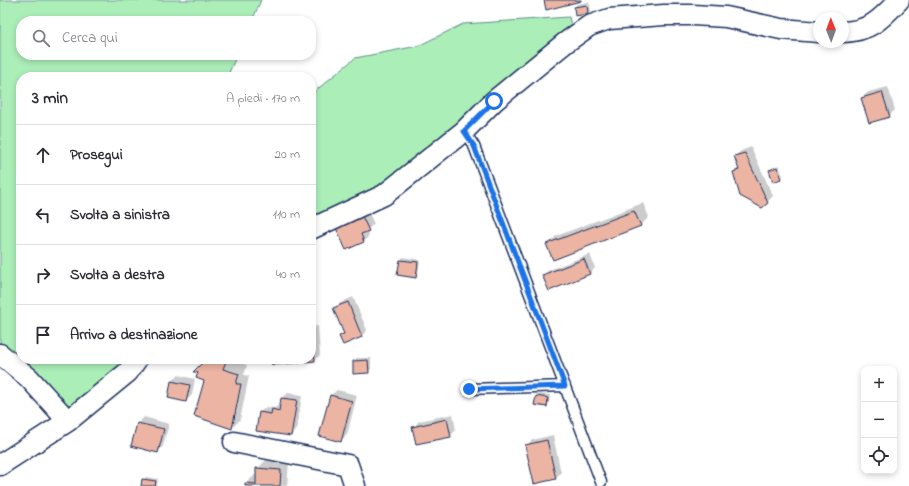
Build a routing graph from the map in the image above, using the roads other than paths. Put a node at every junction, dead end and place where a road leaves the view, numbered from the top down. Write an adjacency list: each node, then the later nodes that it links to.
1 (899, 0): 3 (street)
2 (813, 32): 4 (street)
3 (849, 32)
4 (464, 131): 5 (street); 8 (lane)
5 (316, 227)
6 (0, 354): 10 (street)
7 (134, 364): 10 (street)
8 (565, 386): 9 (lane); 13 (lane)
9 (469, 389)
10 (68, 421): 12 (street)
11 (234, 442): 14 (street)
12 (0, 465)
13 (601, 482)
14 (355, 486)

